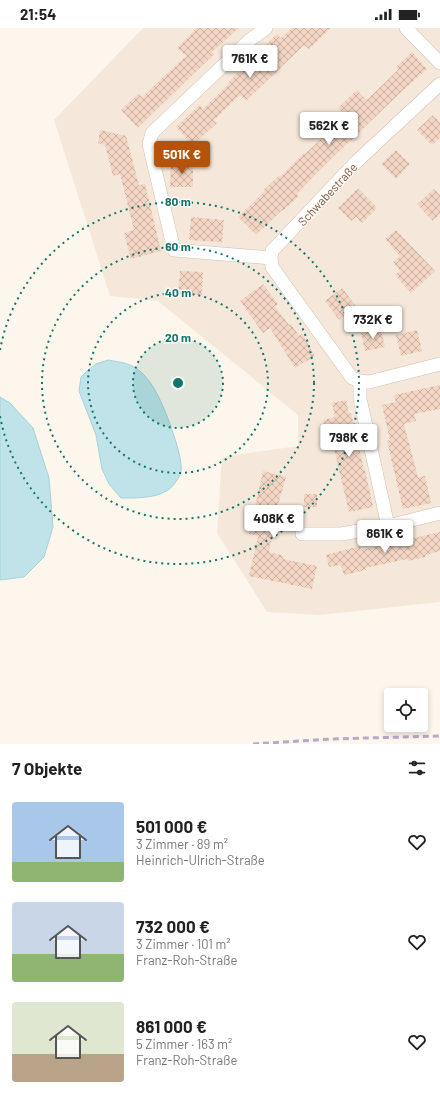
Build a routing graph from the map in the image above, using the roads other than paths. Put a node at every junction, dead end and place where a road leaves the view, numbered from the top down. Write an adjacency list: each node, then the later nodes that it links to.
1 (266, 28): 5 (street)
2 (406, 28): 3 (street)
3 (440, 63)
4 (440, 84): 5 (street, Schwabestraße)
5 (271, 258): 7 (street)
6 (440, 364): 7 (street)
7 (360, 381): 9 (street)
8 (440, 513): 9 (street)
9 (388, 526): 10 (street)
10 (302, 534)

